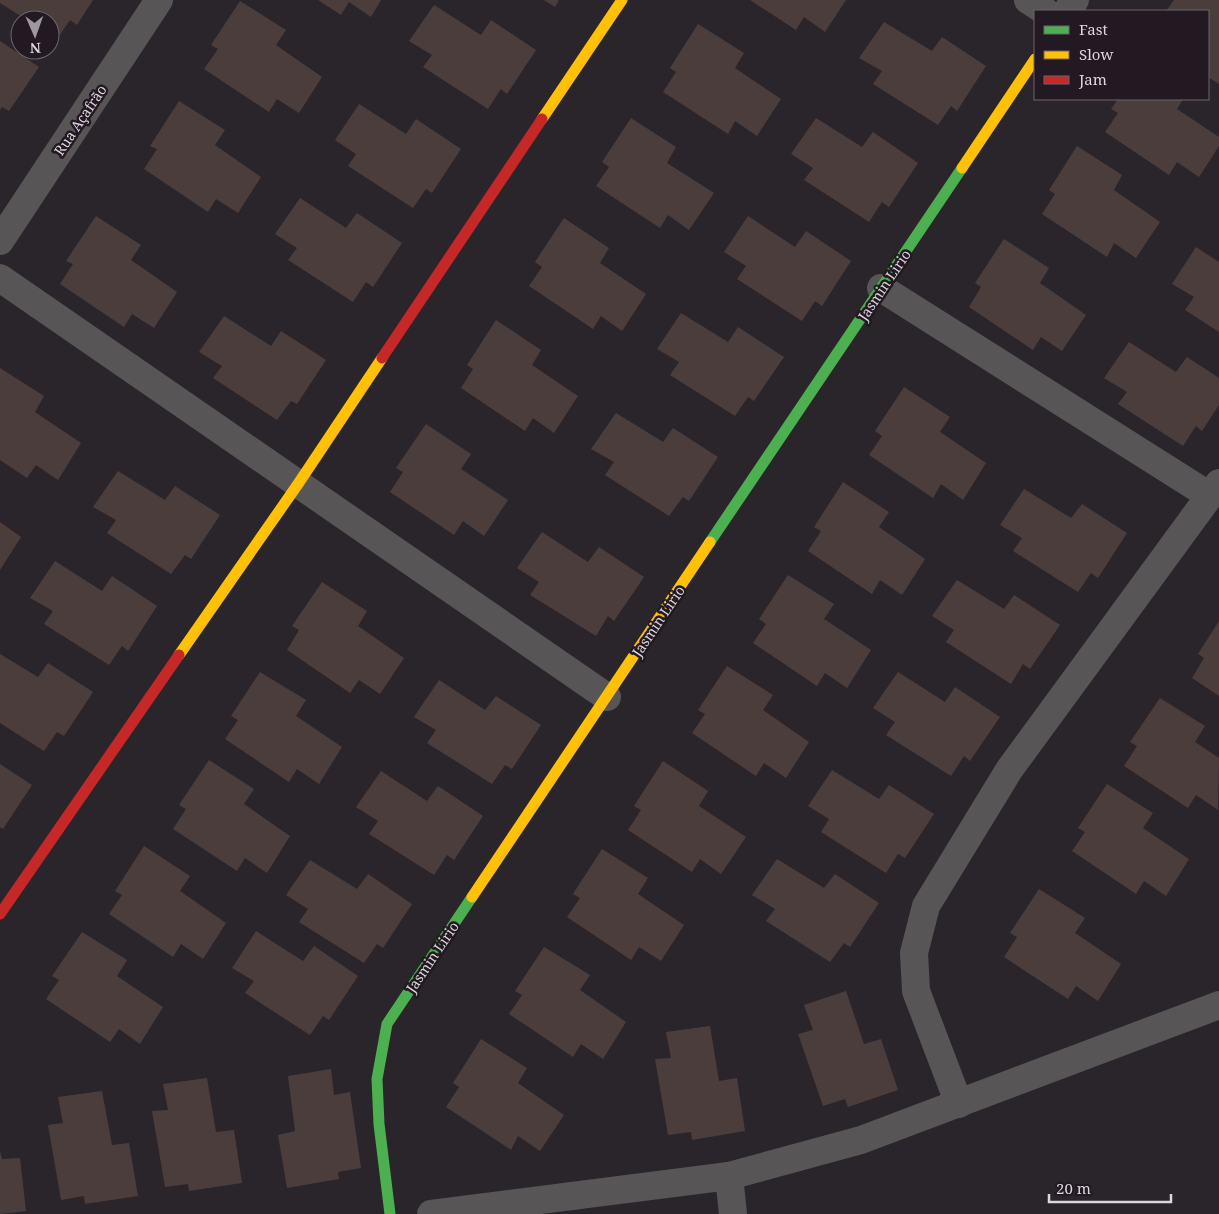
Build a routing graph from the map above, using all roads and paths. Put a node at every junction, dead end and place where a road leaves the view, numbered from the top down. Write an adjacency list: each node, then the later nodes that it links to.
1 (160, 0): 6 (street, Rua Açafrão)
2 (622, 0): 9 (street)
3 (1028, 0): 4 (street)
4 (1043, 10)
5 (1034, 60): 8 (street, Jasmin Lirio)
6 (0, 241)
7 (0, 278): 9 (street)
8 (881, 288): 10 (street); 11 (street, Jasmin Lirio)
9 (298, 484): 11 (street); 12 (street)
10 (1215, 489): 14 (street)
11 (607, 697): 16 (street, Jasmin Lirio)
12 (0, 914)
13 (1219, 1005): 14 (street)
14 (959, 1104): 15 (street)
15 (729, 1176): 17 (street); 18 (street)
16 (390, 1214)
17 (431, 1214)
18 (733, 1214)

